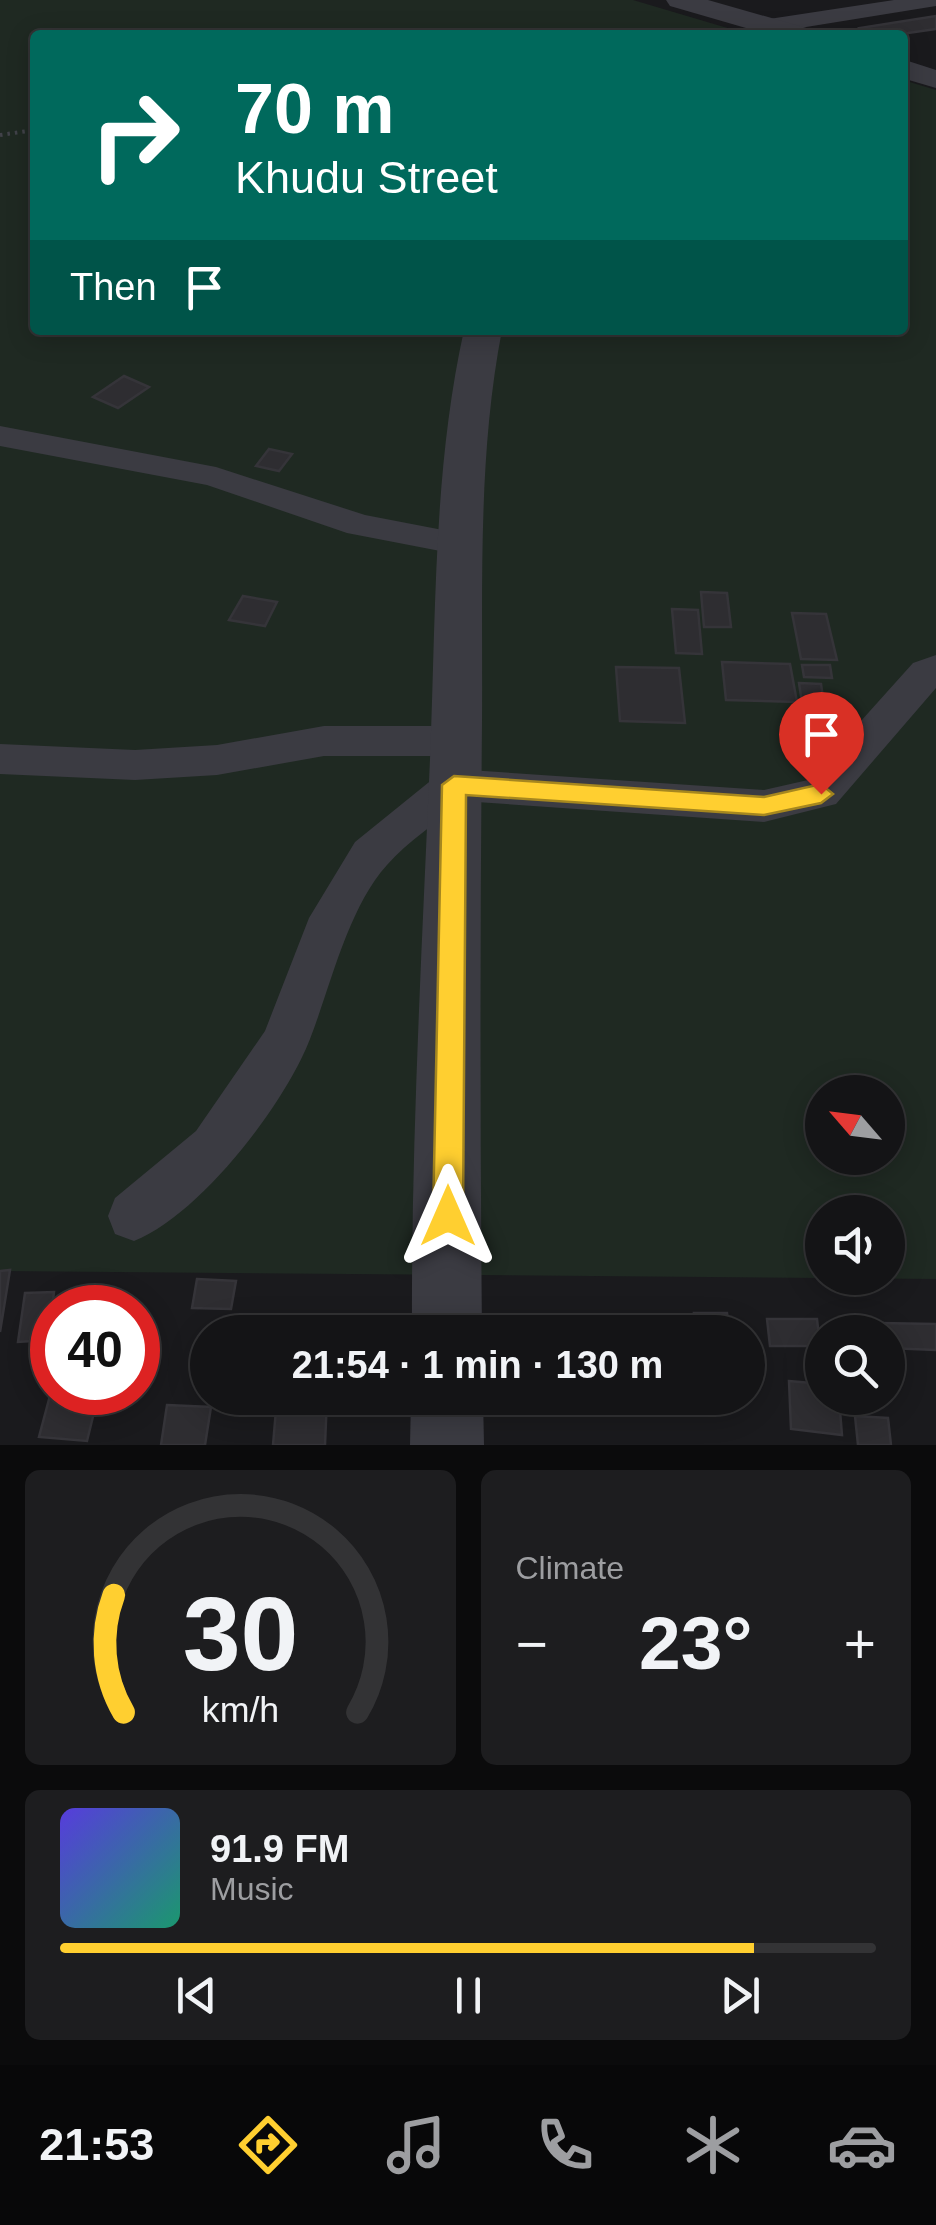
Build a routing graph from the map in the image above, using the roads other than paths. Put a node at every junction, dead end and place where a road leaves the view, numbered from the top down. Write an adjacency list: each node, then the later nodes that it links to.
1 (678, 0): 3 (street)
2 (935, 0): 3 (street)
3 (769, 26): 4 (street)
4 (783, 30)
5 (908, 70): 6 (street)
6 (936, 78)
7 (482, 335): 9 (street)
8 (0, 436): 9 (street)
9 (460, 544): 12 (street)
10 (936, 668): 12 (street)
11 (0, 759): 12 (street)
12 (456, 763): 13 (street); 14 (street)
13 (134, 1216)
14 (447, 1315)
15 (447, 1415): 16 (street)
16 (446, 1445)

